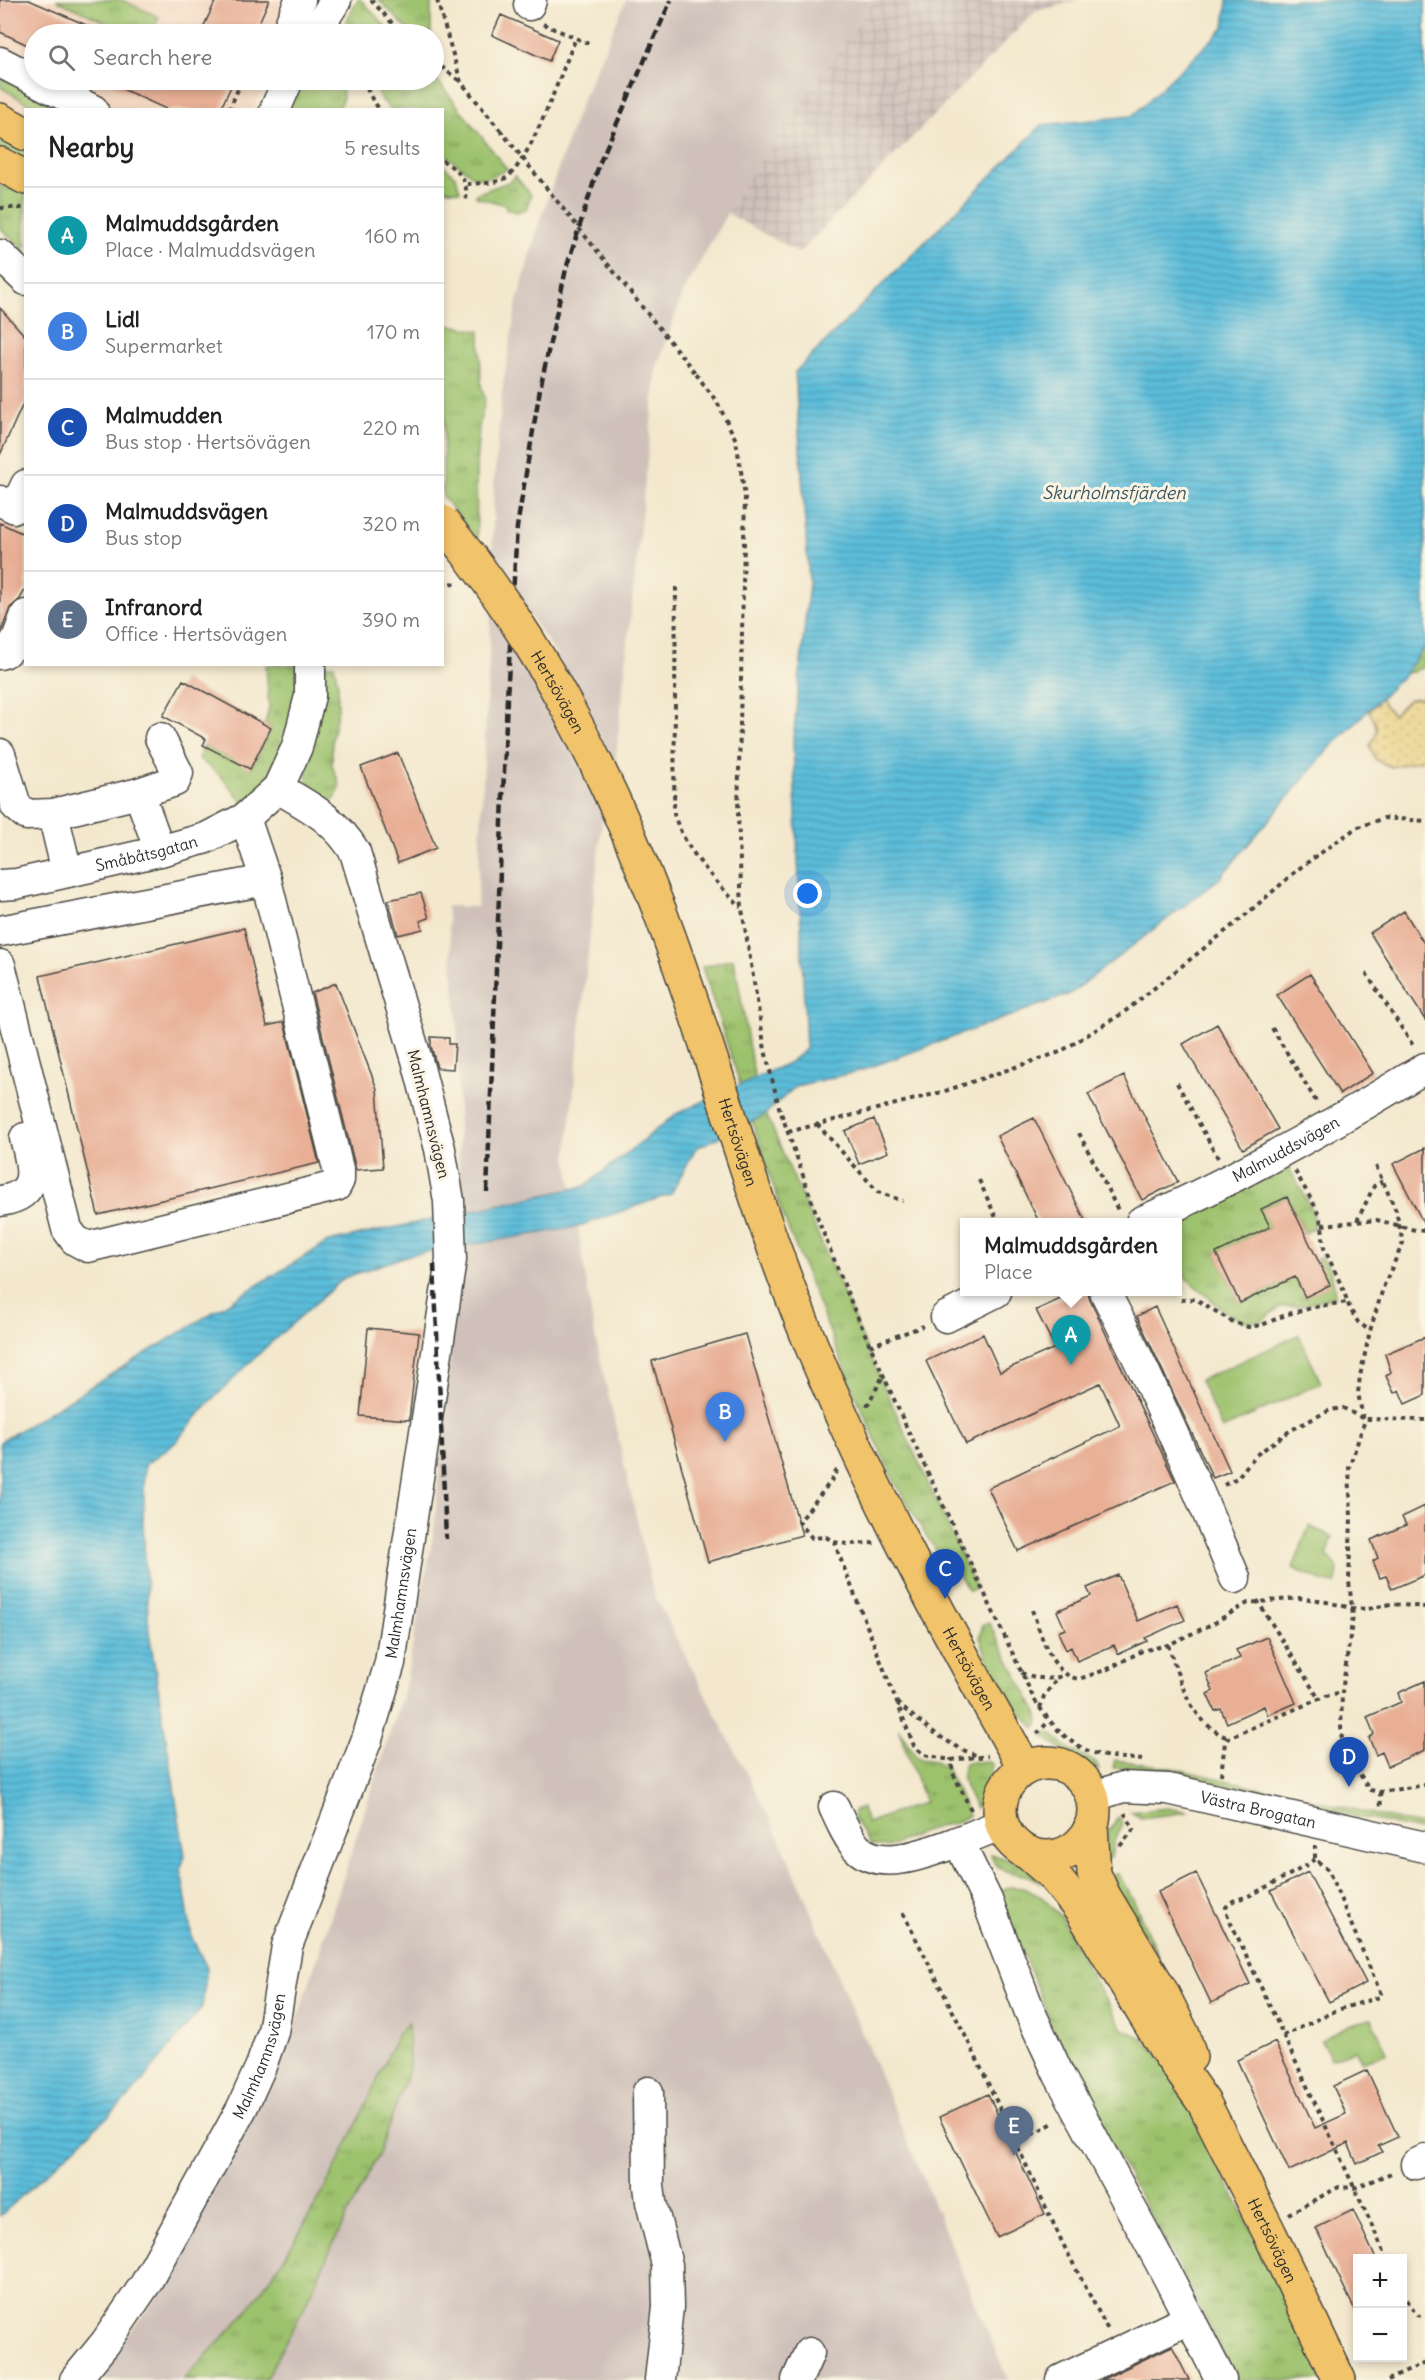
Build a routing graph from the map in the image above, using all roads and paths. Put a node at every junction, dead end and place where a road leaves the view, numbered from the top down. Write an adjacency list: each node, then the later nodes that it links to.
1 (300, 0): 6 (street)
2 (336, 0): 7 (street)
3 (371, 0): 8 (path)
4 (437, 0): 14 (path)
5 (530, 2): 9 (path)
6 (290, 24)
7 (320, 24)
8 (393, 24)
9 (576, 38): 10 (path); 30 (path)
10 (592, 45)
11 (0, 63): 13 (street)
12 (444, 69): 14 (path)
13 (24, 75)
14 (461, 82): 55 (path, bridge)
15 (53, 90): 20 (street)
16 (238, 90): 21 (path)
17 (263, 90): 22 (street)
18 (284, 90): 23 (street)
19 (368, 90): 24 (path)
20 (89, 108)
21 (230, 108)
22 (255, 108)
23 (276, 108)
24 (379, 108)
25 (0, 120): 26 (main road)
26 (24, 133)
27 (444, 162): 30 (path)
28 (0, 164): 29 (main road)
29 (24, 177)
30 (467, 184): 31 (path)
31 (466, 201)
32 (24, 207): 33 (path)
33 (0, 208)
34 (0, 255): 35 (street)
35 (24, 278)
36 (24, 489): 37 (street)
37 (0, 501)
38 (444, 525): 110 (main road, Hertsövägen, bridge)
39 (676, 587): 55 (path)
40 (24, 620): 41 (street)
41 (0, 654)
42 (310, 666): 45 (street)
43 (160, 738): 46 (street)
44 (0, 754): 47 (street)
45 (278, 788): 48 (street, Småbåtsgatan); 139 (street, Malmhamnsvägen)
46 (139, 793): 47 (street); 50 (street)
47 (53, 814): 52 (street)
48 (245, 818): 50 (street, Småbåtsgatan); 53 (street)
49 (1425, 821): 65 (path)
50 (160, 851): 51 (street, Småbåtsgatan)
51 (97, 866): 52 (street, Småbåtsgatan); 56 (street)
52 (68, 872): 54 (street, Småbåtsgatan)
53 (266, 880): 56 (street); 58 (street)
54 (0, 885)
55 (741, 909): 66 (path)
56 (108, 910): 57 (street)
57 (0, 931)
58 (0, 965)
59 (1366, 973): 62 (path)
60 (1272, 1028): 64 (path)
61 (0, 1042): 73 (street)
62 (1421, 1060): 77 (street, Malmuddsvägen)
63 (1177, 1083): 69 (path)
64 (1322, 1112)
65 (817, 1124): 66 (path); 74 (path)
66 (788, 1132): 88 (path)
67 (1079, 1133): 76 (path)
68 (1376, 1166): 72 (path)
69 (1223, 1167)
70 (1293, 1167): 79 (path)
71 (979, 1180): 75 (path)
72 (1383, 1181): 78 (path); 80 (path)
73 (0, 1201)
74 (903, 1201)
75 (996, 1218)
76 (1131, 1218)
77 (1139, 1218)
78 (1357, 1221): 79 (path); 80 (path)
79 (1322, 1225): 85 (path)
80 (1399, 1226): 81 (path); 87 (path)
81 (1425, 1230)
82 (988, 1296): 86 (street)
83 (1107, 1296): 91 (street)
84 (1181, 1300): 85 (path)
85 (1348, 1302): 87 (path)
86 (946, 1317): 88 (path)
87 (1370, 1331): 89 (path)
88 (870, 1346): 99 (path)
89 (1364, 1419): 90 (path); 91 (path); 96 (path)
90 (1425, 1420)
91 (1201, 1495): 93 (street)
92 (799, 1522): 104 (path)
93 (1235, 1578): 94 (path)
94 (1258, 1601): 96 (path); 98 (path); 103 (path)
95 (1425, 1607): 96 (path)
96 (1352, 1608): 102 (path)
97 (1032, 1610): 100 (path)
98 (1168, 1645): 100 (path); 107 (path)
99 (1021, 1673): 101 (path); 105 (path)
100 (1066, 1674): 101 (path)
101 (1057, 1678): 105 (path)
102 (1342, 1692): 103 (path); 113 (path)
103 (1319, 1699): 107 (path)
104 (896, 1703): 108 (path); 109 (path)
105 (1040, 1708): 106 (path)
106 (1048, 1722): 110 (path); 114 (path)
107 (1228, 1738): 111 (path)
108 (979, 1756): 109 (path); 110 (path)
109 (951, 1760): 117 (path)
110 (1020, 1760): 114 (main road); 117 (main road)
111 (1221, 1776)
112 (1425, 1785): 113 (path)
113 (1380, 1792): 116 (path)
114 (1099, 1804): 119 (street, Västra Brogatan); 120 (main road); 121 (path); 126 (main road, Hertsövägen)
115 (834, 1807): 117 (street)
116 (1381, 1809)
117 (983, 1831): 120 (main road, Hertsövägen); 134 (street)
118 (1315, 1839): 122 (path)
119 (1425, 1847)
120 (1027, 1852): 126 (main road, Hertsövägen)
121 (1118, 1857)
122 (1315, 1859): 124 (path); 124 (path)
123 (903, 1913): 128 (path)
124 (1283, 2036): 130 (path)
125 (648, 2092): 140 (street)
126 (1204, 2103): 144 (main road, Hertsövägen)
127 (1062, 2118): 128 (path)
128 (1016, 2143): 136 (path)
129 (1420, 2162): 130 (path)
130 (1354, 2188): 131 (path); 132 (path)
131 (1285, 2216)
132 (1385, 2254)
133 (1407, 2300): 135 (path)
134 (1189, 2319): 136 (street); 143 (street)
135 (1425, 2319)
136 (1119, 2352): 142 (street)
137 (809, 2353): 141 (street)
138 (1425, 2363): 145 (path)
139 (75, 2380)
140 (660, 2380)
141 (797, 2380)
142 (1061, 2380)
143 (1221, 2380)
144 (1339, 2380)
145 (1388, 2380)

